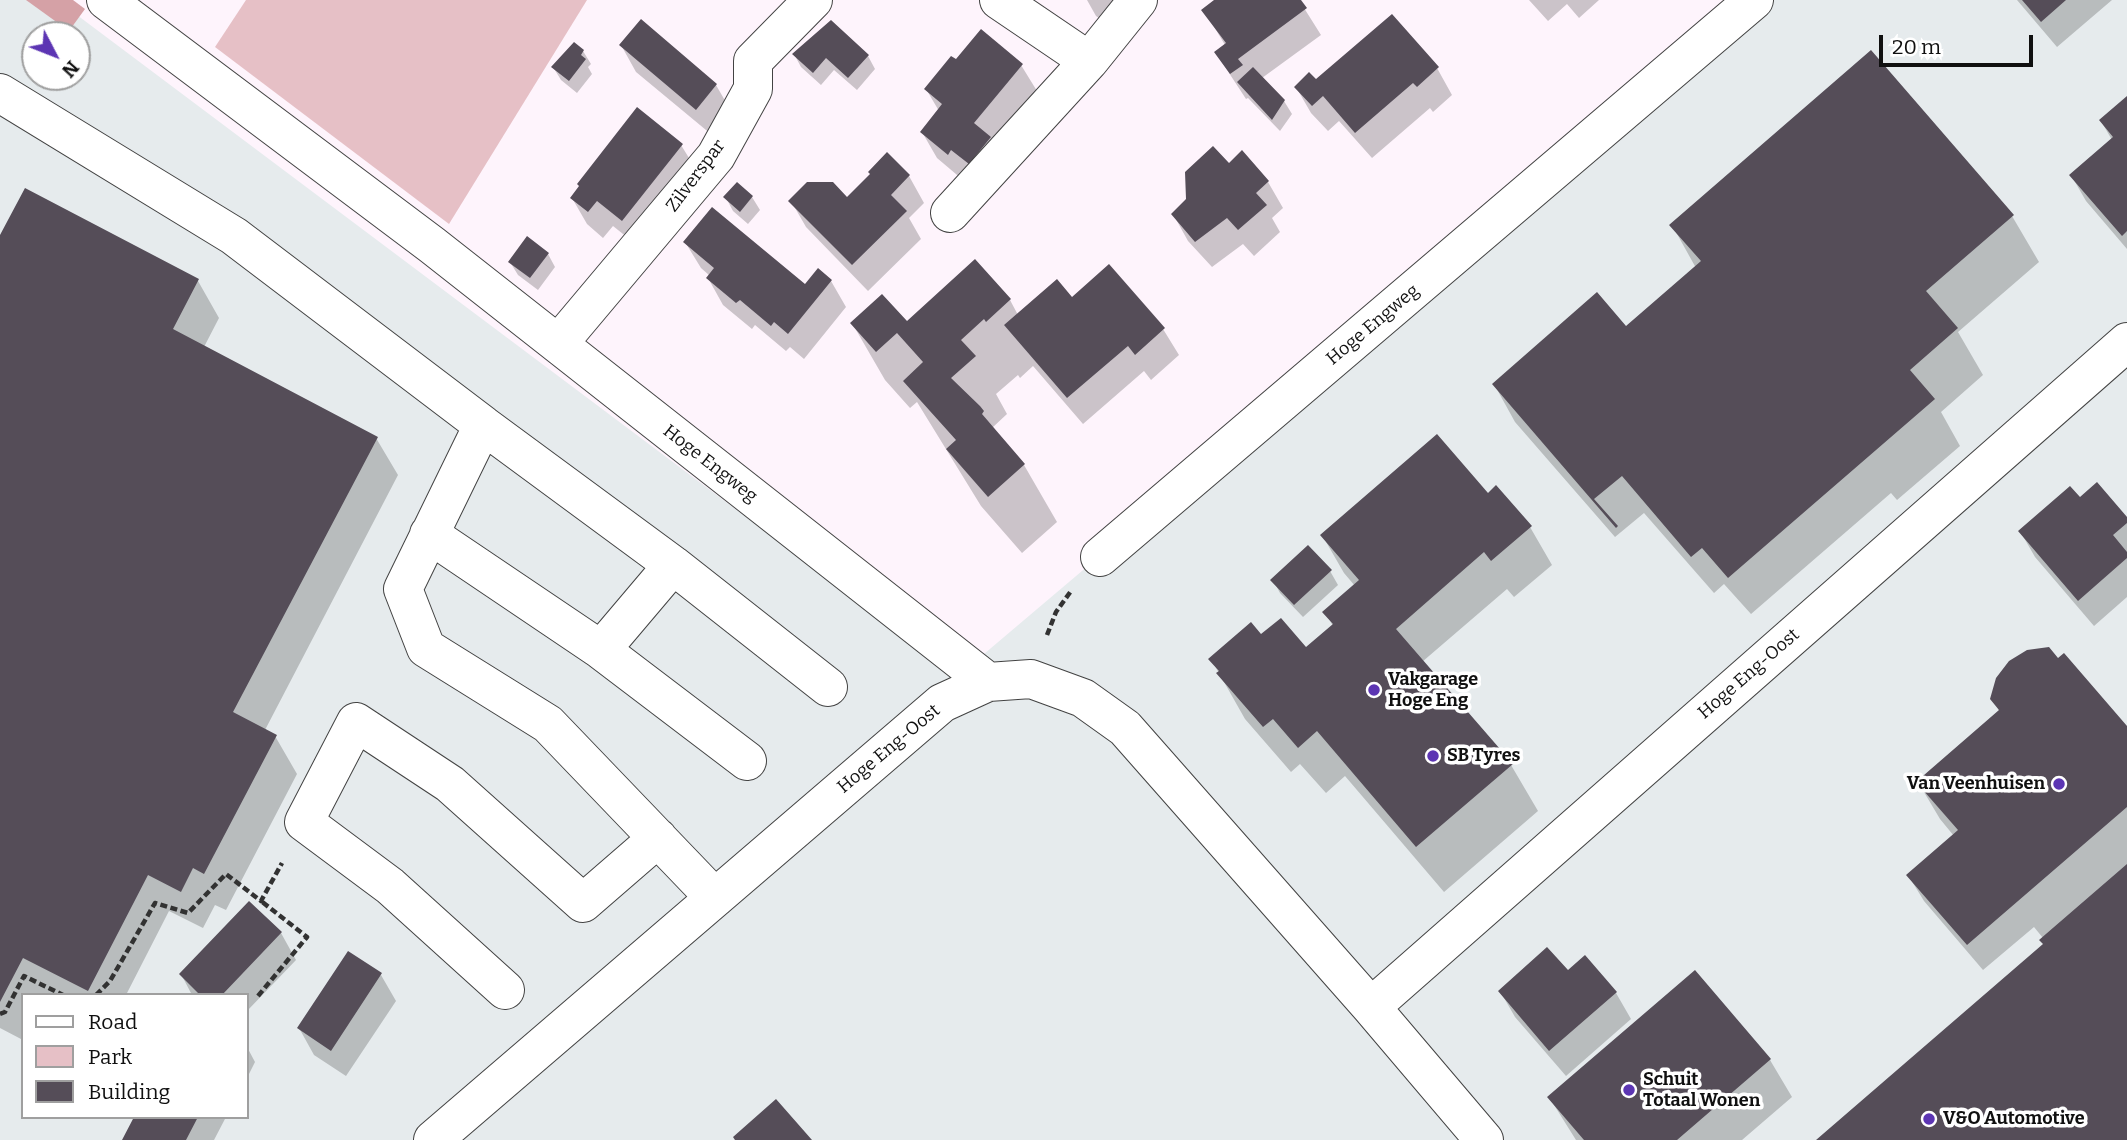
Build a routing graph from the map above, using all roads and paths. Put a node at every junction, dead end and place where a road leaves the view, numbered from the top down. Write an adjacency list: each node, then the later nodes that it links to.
1 (106, 0): 10 (street, Hoge Engweg)
2 (813, 0): 10 (street, Zilverspar)
3 (999, 0): 6 (street)
4 (1138, 0): 6 (street)
5 (1754, 0): 13 (street, Hoge Engweg)
6 (1089, 61): 8 (street)
7 (0, 93): 11 (street)
8 (950, 213)
9 (2127, 342): 28 (street, Hoge Eng-Oost)
10 (558, 344): 17 (street, Hoge Engweg)
11 (483, 425): 12 (street); 14 (street)
12 (429, 534): 15 (street); 21 (street)
13 (1100, 557): 16 (path)
14 (673, 565): 15 (street); 18 (street)
15 (601, 650): 19 (street)
16 (1031, 679): 17 (street, Hoge Eng-Oost); 28 (street, Hoge Eng-Oost)
17 (988, 682): 22 (street, Hoge Eng-Oost)
18 (828, 687)
19 (747, 761)
20 (304, 822): 21 (street); 23 (path); 24 (street)
21 (658, 838): 22 (street)
22 (715, 898): 30 (street, Hoge Eng-Oost)
23 (261, 901): 26 (path); 27 (path)
24 (505, 990)
25 (59, 993): 29 (path)
26 (98, 993)
27 (258, 996)
28 (1371, 1007): 31 (street, Hoge Eng-Oost)
29 (0, 1014)
30 (433, 1140)
31 (1484, 1140)

